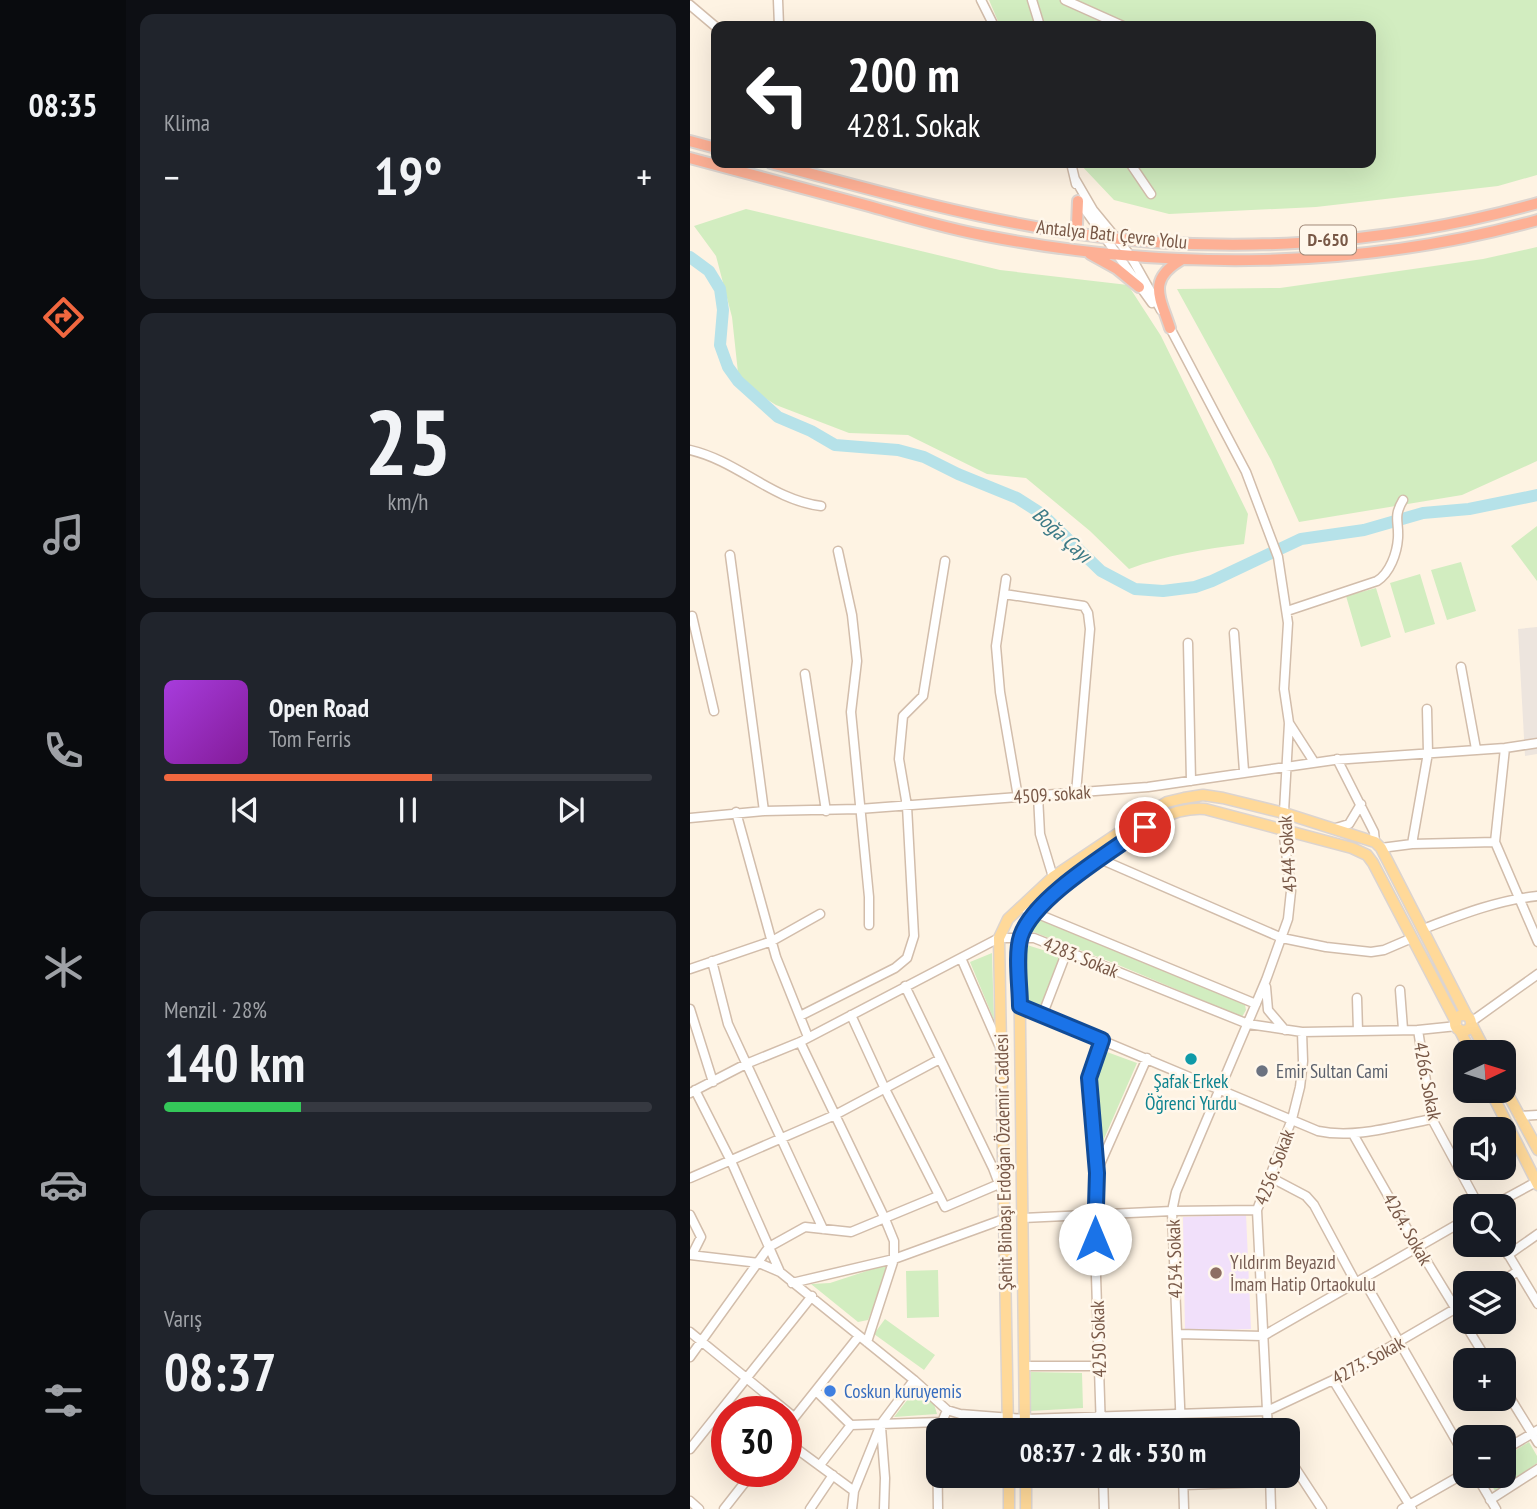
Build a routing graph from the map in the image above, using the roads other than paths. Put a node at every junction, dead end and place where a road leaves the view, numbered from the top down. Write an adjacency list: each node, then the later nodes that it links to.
1 (778, 0): 6 (street)
2 (981, 0): 7 (street)
3 (1032, 0): 8 (street)
4 (1064, 0): 9 (street)
5 (690, 5): 10 (street)
6 (779, 21)
7 (991, 21)
8 (1038, 21)
9 (1112, 21)
10 (711, 23)
11 (690, 141): 12 (highway)
12 (711, 147)
13 (690, 158): 14 (highway, Antalya Batı Çevre Yolu)
14 (711, 164)
15 (727, 168): 26 (highway, Antalya Batı Çevre Yolu)
16 (790, 168): 24 (highway, Antalya Batı Çevre Yolu)
17 (1072, 168): 19 (street)
18 (1133, 168): 20 (street)
19 (1075, 179): 21 (street); 25 (street)
20 (1151, 194)
21 (1078, 201): 24 (highway); 25 (street)
22 (1538, 203): 25 (highway, Antalya Batı Çevre Yolu / D-650)
23 (1538, 220): 28 (highway, Antalya Batı Çevre Yolu / D-650)
24 (1067, 232): 25 (highway, Antalya Batı Çevre Yolu / D-650)
25 (1111, 237): 27 (street)
26 (1084, 251): 27 (highway, Antalya Batı Çevre Yolu); 29 (highway)
27 (1124, 255): 28 (highway, Antalya Batı Çevre Yolu / D-650); 29 (street); 30 (street)
28 (1181, 260): 30 (highway)
29 (1139, 286): 30 (street)
30 (1170, 328): 39 (street)
31 (690, 450): 33 (street)
32 (1403, 500): 39 (street)
33 (821, 506)
34 (838, 551): 62 (street)
35 (730, 555): 63 (street)
36 (946, 561): 61 (street)
37 (1006, 579): 38 (street)
38 (1004, 594): 57 (street); 59 (street)
39 (1287, 611): 47 (street)
40 (692, 616): 46 (street)
41 (1234, 633): 55 (street)
42 (1188, 643): 56 (street)
43 (1461, 667): 50 (street)
44 (805, 674): 64 (street)
45 (1427, 709): 51 (street)
46 (714, 711)
47 (1289, 723): 53 (street); 54 (street, 4544 Sokak)
48 (1538, 743): 49 (street, 4509. sokak)
49 (1505, 748): 50 (street, 4509. sokak); 70 (street)
50 (1476, 750): 51 (street, 4509. sokak)
51 (1428, 753): 52 (street, 4509. sokak); 71 (street)
52 (1337, 759): 53 (street, 4509. sokak); 60 (street)
53 (1314, 762): 54 (street, 4509. sokak)
54 (1285, 766): 55 (street, 4509. sokak); 66 (street, 4544 Sokak)
55 (1244, 771): 56 (street, 4509. sokak)
56 (1191, 781): 57 (street, 4509. sokak)
57 (1076, 793): 58 (street, 4509. sokak)
58 (1038, 796): 59 (street, 4509. sokak); 74 (street)
59 (1018, 797): 61 (street, 4509. sokak)
60 (1361, 804): 68 (street); 72 (street)
61 (907, 806): 62 (street, 4509. sokak); 101 (street)
62 (859, 809): 64 (street, 4509. sokak); 80 (street)
63 (764, 811): 64 (street, 4509. sokak); 65 (street, 4509. sokak)
64 (826, 811)
65 (736, 813): 67 (street, 4509. sokak); 86 (street)
66 (1284, 813): 68 (main road); 69 (street, 4544 Sokak); 74 (main road)
67 (690, 818)
68 (1336, 828): 72 (main road)
69 (1283, 829): 73 (main road); 83 (street, 4544 Sokak); 84 (main road)
70 (1495, 842): 71 (street); 76 (street)
71 (1412, 844): 72 (street)
72 (1378, 845): 81 (main road)
73 (1101, 859): 78 (main road); 83 (street)
74 (1053, 877): 77 (main road)
75 (1538, 896): 76 (street)
76 (1518, 898): 81 (street); 87 (street)
77 (1021, 907): 78 (street); 85 (main road)
78 (1037, 912): 82 (main road); 97 (street)
79 (820, 914): 86 (street)
80 (869, 925)
81 (1423, 929): 103 (main road)
82 (1021, 937): 85 (street, 4283. Sokak); 88 (street, 4283. Sokak); 98 (main road, Şehit Binbaşı Erdoğan Özdemir Caddesi)
83 (1282, 937): 84 (street); 93 (street, 4544 Sokak)
84 (1412, 938): 105 (main road)
85 (999, 939): 89 (street, 4283. Sokak); 115 (main road, Şehit Binbaşı Erdoğan Özdemir Caddesi)
86 (772, 941): 90 (street); 101 (street)
87 (1538, 942)
88 (1067, 951): 102 (street); 104 (street, 4283. Sokak)
89 (961, 958): 94 (street, 4283. Sokak); 115 (street)
90 (712, 961): 91 (street); 118 (street)
91 (690, 969)
92 (1538, 974): 103 (street)
93 (1266, 980): 97 (street, 4254. Sokak); 106 (street)
94 (905, 986): 100 (street, 4283. Sokak); 117 (street)
95 (1400, 990): 107 (street)
96 (1357, 998): 109 (street)
97 (1256, 1004): 104 (street, 4254. Sokak)
98 (1020, 1006): 102 (street); 147 (main road, Şehit Binbaşı Erdoğan Özdemir Caddesi)
99 (690, 1009): 119 (street)
100 (851, 1014): 111 (street, 4283. Sokak); 121 (street)
101 (800, 1016): 111 (street)
102 (1042, 1016): 112 (street)
103 (1469, 1019): 105 (main road); 114 (main road)
104 (1248, 1024): 106 (street, 4283. Sokak); 120 (street, 4254. Sokak)
105 (1457, 1026): 108 (street, 4283. Sokak); 113 (main road)
106 (1285, 1030): 110 (street, 4283. Sokak)
107 (1403, 1030): 108 (street, 4283. Sokak); 109 (street, 4283. Sokak)
108 (1419, 1030): 129 (street, 4266. Sokak)
109 (1358, 1031): 110 (street, 4283. Sokak)
110 (1302, 1032): 128 (street, 4256. Sokak)
111 (804, 1040): 118 (street, 4283. Sokak); 125 (street)
112 (1102, 1040): 116 (street); 134 (street, 4250 Sokak)
113 (1464, 1040)
114 (1480, 1040)
115 (1001, 1049): 142 (main road, Şehit Binbaşı Erdoğan Özdemir Caddesi)
116 (1147, 1058): 120 (street); 134 (street)
117 (940, 1059): 121 (street); 138 (street)
118 (746, 1064): 119 (street, 4283. Sokak); 131 (street)
119 (713, 1082): 122 (street, 4283. Sokak)
120 (1220, 1088): 128 (street); 144 (street, 4254. Sokak)
121 (885, 1089): 125 (street); 141 (street)
122 (693, 1091): 133 (street)
123 (1497, 1103): 137 (main road)
124 (1512, 1103): 127 (main road)
125 (835, 1115): 131 (street); 148 (street)
126 (1538, 1115): 127 (street)
127 (1519, 1116): 132 (main road)
128 (1292, 1119): 130 (street); 135 (street, 4256. Sokak)
129 (1432, 1119): 130 (street); 139 (street, 4266. Sokak)
130 (1353, 1134): 153 (street, 4264. Sokak)
131 (782, 1138): 133 (street); 151 (street)
132 (1538, 1150)
133 (731, 1160): 136 (street); 154 (street)
134 (1097, 1173): 146 (street, 4250 Sokak)
135 (1270, 1177): 143 (street, 4256. Sokak); 162 (street)
136 (690, 1178)
137 (1537, 1183): 140 (street)
138 (999, 1184): 141 (street); 142 (street)
139 (1473, 1194)
140 (1515, 1194)
141 (938, 1196): 148 (street)
142 (1004, 1199): 149 (main road, Şehit Binbaşı Erdoğan Özdemir Caddesi)
143 (1257, 1210): 144 (street); 171 (street, 4256. Sokak)
144 (1172, 1211): 146 (street); 169 (street, 4254. Sokak)
145 (690, 1214): 156 (street)
146 (1094, 1214): 147 (street); 177 (street, 4250 Sokak)
147 (1023, 1218): 176 (main road, Şehit Binbaşı Erdoğan Özdemir Caddesi)
148 (885, 1219): 151 (street); 158 (street)
149 (1004, 1219): 158 (street); 190 (main road, Şehit Binbaşı Erdoğan Özdemir Caddesi)
150 (1453, 1226): 153 (street)
151 (823, 1229): 154 (street)
152 (1538, 1234): 155 (street)
153 (1417, 1246): 162 (street); 166 (street, 4264. Sokak)
154 (769, 1247): 159 (street); 161 (street)
155 (1516, 1249)
156 (691, 1254): 159 (street)
157 (1509, 1257): 160 (street)
158 (894, 1259): 163 (street); 172 (street)
159 (759, 1263): 161 (street); 173 (street)
160 (1518, 1271): 165 (street)
161 (780, 1272): 163 (street)
162 (1359, 1281): 171 (street); 174 (street)
163 (792, 1283): 164 (street)
164 (812, 1296): 170 (street); 178 (street)
165 (1538, 1304)
166 (1453, 1306)
167 (1453, 1310): 174 (street, 4273. Sokak)
168 (690, 1332): 173 (street)
169 (1178, 1334): 171 (street); 187 (street, 4254. Sokak)
170 (859, 1336): 172 (street); 181 (street)
171 (1263, 1336): 186 (street, 4256. Sokak)
172 (867, 1342): 179 (street)
173 (701, 1343): 175 (street); 178 (street)
174 (1399, 1344): 180 (street, 4273. Sokak); 199 (street)
175 (690, 1357)
176 (1025, 1366): 177 (street); 191 (main road, Şehit Binbaşı Erdoğan Özdemir Caddesi)
177 (1099, 1366): 188 (street, 4250 Sokak)
178 (747, 1379): 182 (street); 202 (street)
179 (914, 1380): 185 (street); 196 (street)
180 (1333, 1380): 186 (street, 4273. Sokak); 220 (street)
181 (816, 1391): 184 (street); 197 (street)
182 (768, 1396)
183 (1516, 1405): 198 (street)
184 (802, 1408)
185 (947, 1410): 189 (street); 190 (street)
186 (1267, 1411): 187 (street); 194 (street, 4256. Sokak)
187 (1181, 1413): 188 (street); 193 (street, 4254. Sokak)
188 (1101, 1416): 192 (street)
189 (942, 1418)
190 (1008, 1418)
191 (1025, 1418)
192 (1082, 1418)
193 (1181, 1418)
194 (1267, 1418)
195 (926, 1422): 196 (street)
196 (881, 1424): 197 (street); 217 (street); 225 (street)
197 (851, 1425): 204 (street)
198 (1535, 1432): 200 (street); 201 (street)
199 (1453, 1436)
200 (1516, 1443)
201 (1538, 1443)
202 (690, 1449)
203 (802, 1452): 204 (street)
204 (820, 1465): 206 (street)
205 (1538, 1469): 218 (street)
206 (833, 1475): 217 (street); 223 (street)
207 (1300, 1475): 232 (street)
208 (1453, 1480): 220 (street)
209 (741, 1487): 222 (street)
210 (937, 1488): 226 (street)
211 (1009, 1488): 227 (main road)
212 (1026, 1488): 228 (main road)
213 (1103, 1488): 229 (street)
214 (1184, 1488): 230 (street)
215 (1270, 1488): 231 (street)
216 (1483, 1488): 218 (street)
217 (854, 1491): 224 (street)
218 (1490, 1500): 233 (street)
219 (690, 1501): 221 (street)
220 (1408, 1508)
221 (699, 1509)
222 (724, 1509)
223 (810, 1509)
224 (852, 1509)
225 (884, 1509)
226 (938, 1509)
227 (1010, 1509)
228 (1026, 1509)
229 (1104, 1509)
230 (1184, 1509)
231 (1271, 1509)
232 (1322, 1509)
233 (1496, 1509)

